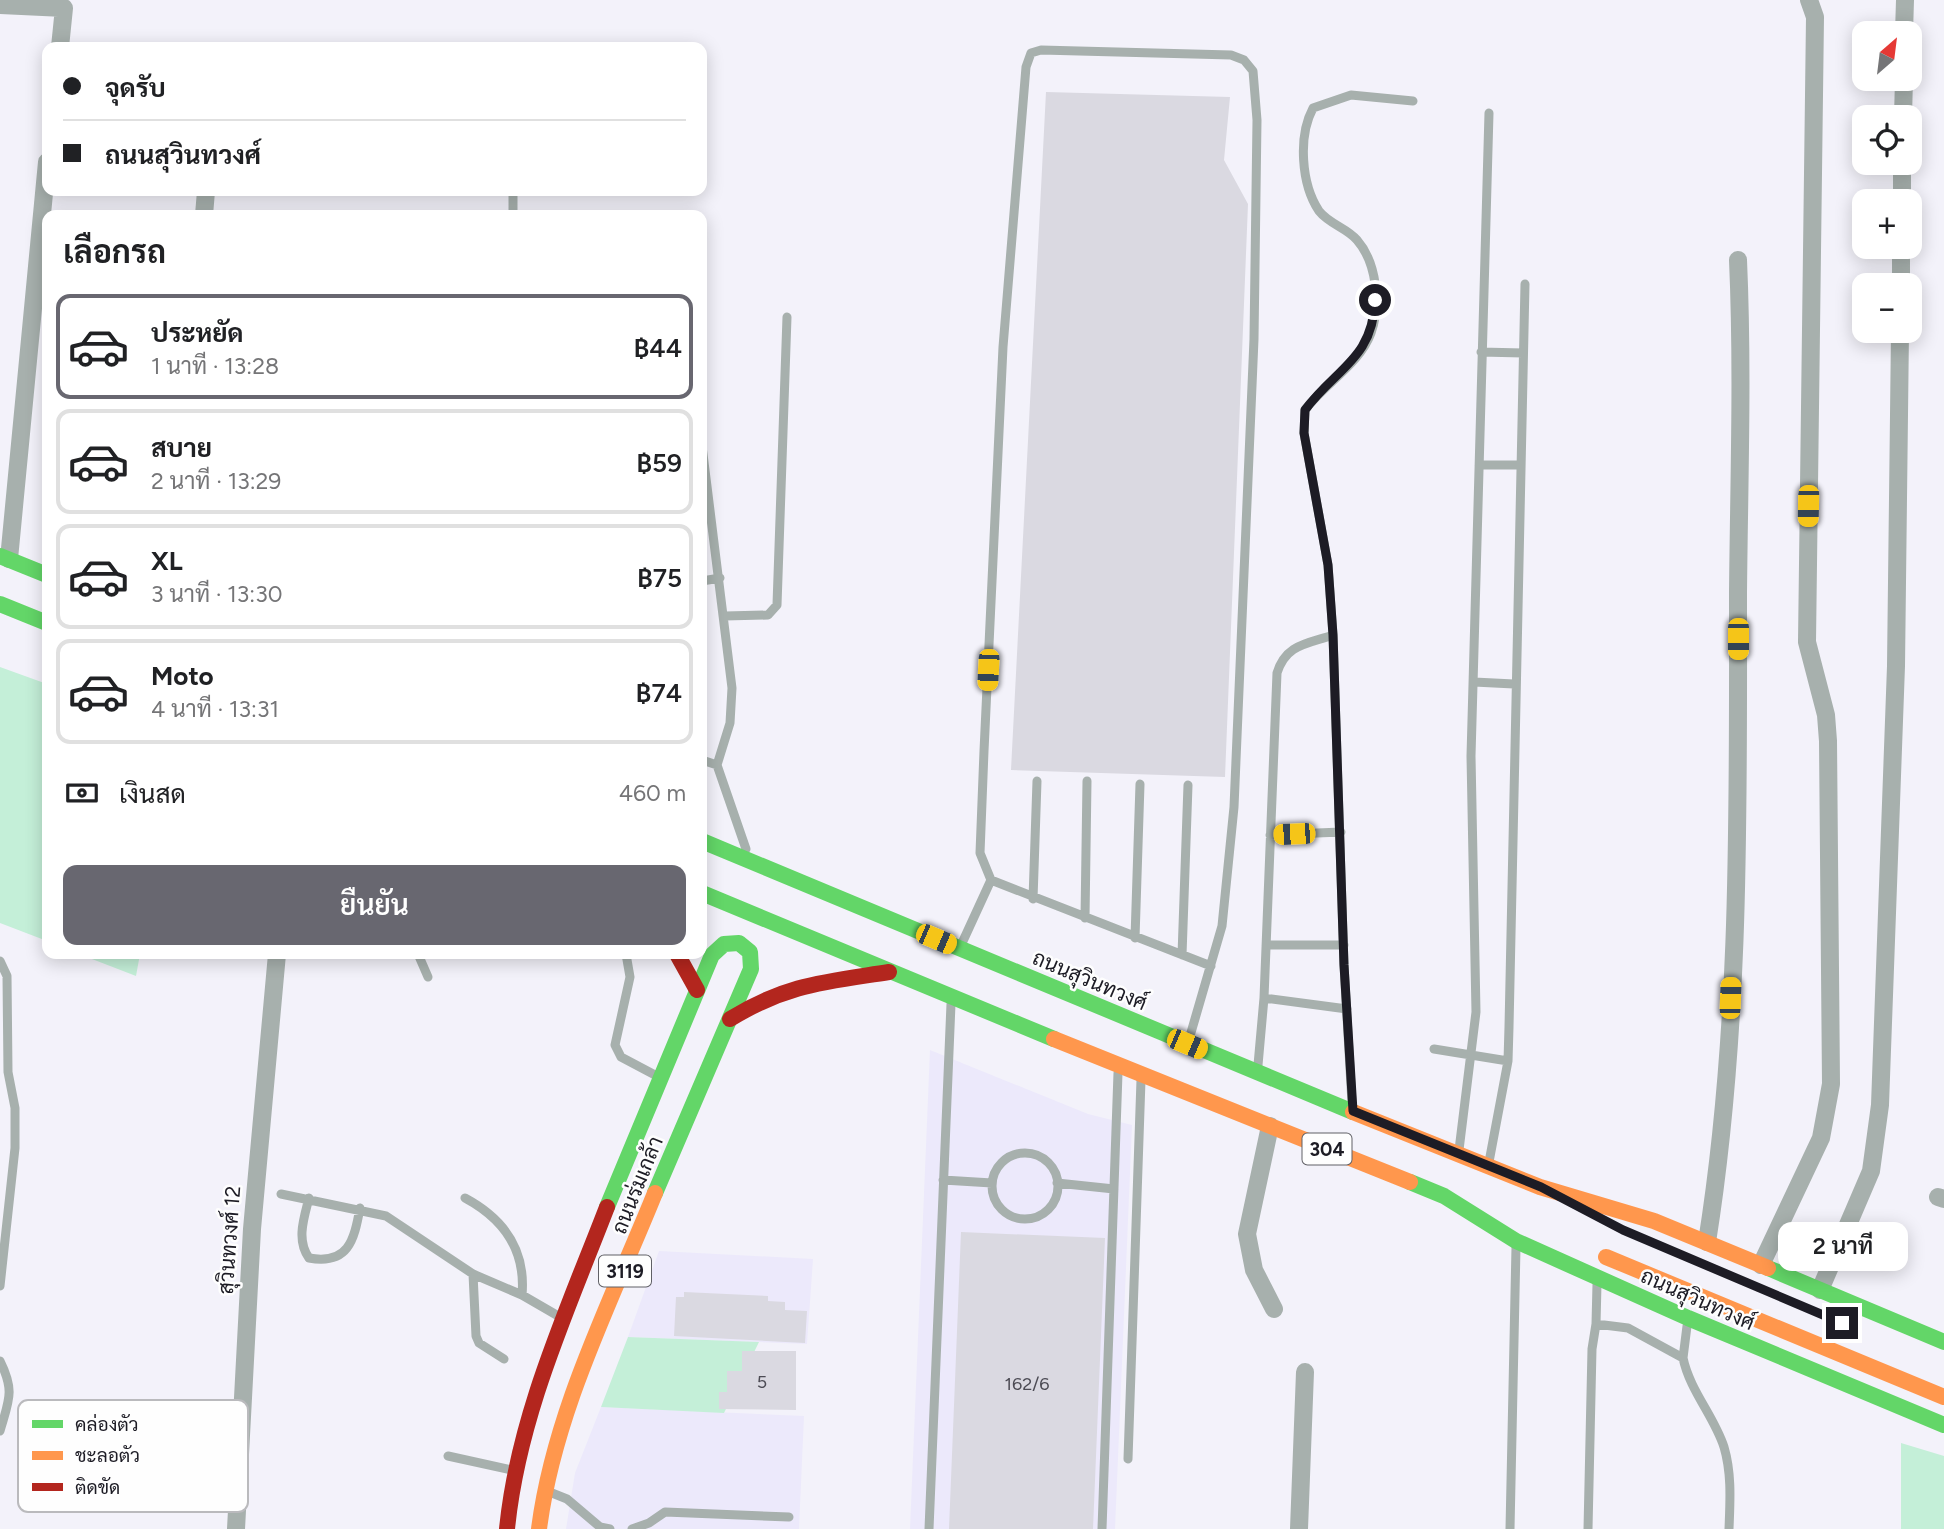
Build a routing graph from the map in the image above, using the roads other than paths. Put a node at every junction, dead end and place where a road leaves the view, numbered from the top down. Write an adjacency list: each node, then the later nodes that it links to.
1 (1810, 0): 88 (street)
2 (1905, 0): 4 (street)
3 (0, 5): 5 (street)
4 (1904, 21)
5 (61, 42)
6 (1413, 101): 25 (lane)
7 (1489, 113): 13 (lane)
8 (43, 196): 18 (street)
9 (1738, 260): 86 (street)
10 (1525, 284): 14 (lane)
11 (787, 317): 23 (lane)
12 (1900, 343): 92 (street)
13 (1481, 352): 14 (lane); 15 (lane)
14 (1523, 353): 16 (lane)
15 (1479, 465): 16 (lane); 26 (lane)
16 (1520, 465): 27 (lane)
17 (707, 483): 20 (lane)
18 (4, 558): 19 (main road)
19 (42, 573)
20 (720, 578): 21 (lane); 23 (lane)
21 (707, 580)
22 (0, 604): 24 (main road)
23 (726, 616): 29 (lane)
24 (42, 621)
25 (1333, 635): 34 (lane); 35 (lane)
26 (1474, 682): 27 (lane); 63 (lane)
27 (1514, 684): 64 (lane)
28 (707, 762): 29 (lane)
29 (717, 765): 37 (lane)
30 (1038, 781): 40 (lane)
31 (1087, 781): 41 (lane)
32 (1140, 784): 42 (lane)
33 (1188, 785): 46 (lane)
34 (1341, 832): 35 (lane); 44 (lane)
35 (1270, 835): 43 (lane)
36 (707, 843): 37 (main road, ถนนสุวินทวงศ์ / 304)
37 (750, 860): 45 (main road, ถนนสุวินทวงศ์ / 304)
38 (991, 880): 40 (lane); 45 (lane); 52 (lane)
39 (707, 895): 53 (main road, ถนนสุวินทวงศ์ / 304)
40 (1033, 899): 41 (lane)
41 (1085, 918): 42 (lane)
42 (1135, 938): 46 (lane)
43 (1266, 945): 44 (lane); 57 (lane)
44 (1344, 945): 58 (lane)
45 (959, 949): 61 (main road, ถนนสุวินทวงศ์ / 304)
46 (1182, 955): 52 (lane)
47 (277, 959): 104 (street, สุวินทวงศ์ 12)
48 (420, 959): 54 (lane)
49 (627, 959): 68 (lane)
50 (680, 959): 55 (main road)
51 (0, 961): 59 (lane)
52 (1211, 966): 61 (lane)
53 (889, 972): 56 (main road, ถนนสุวินทวงศ์ / 304); 60 (main road)
54 (428, 977)
55 (696, 990): 60 (main road, ถนนร่มเกล้า); 68 (main road, ถนนร่มเกล้า / 3119)
56 (951, 996): 65 (main road, ถนนสุวินทวงศ์ / 304); 73 (lane)
57 (1264, 998): 58 (lane); 66 (lane)
58 (1347, 1009): 69 (lane)
59 (3, 1013): 91 (lane)
60 (730, 1019): 110 (main road, ถนนร่มเกล้า / 3119)
61 (1187, 1044): 66 (main road, ถนนสุวินทวงศ์ / 304)
62 (1434, 1049): 63 (lane)
63 (1472, 1054): 64 (lane); 71 (lane)
64 (1508, 1061): 72 (lane)
65 (1118, 1065): 67 (main road, ถนนสุวินทวงศ์ / 304); 77 (lane)
66 (1258, 1074): 69 (main road, ถนนสุวินทวงศ์ / 304)
67 (1141, 1075): 70 (main road, ถนนสุวินทวงศ์ / 304); 108 (lane)
68 (661, 1078): 96 (main road, ถนนร่มเกล้า / 3119)
69 (1353, 1111): 71 (main road, ถนนสุวินทวงศ์ / 304)
70 (1270, 1126): 79 (main road, ถนนสุวินทวงศ์ / 304); 94 (street)
71 (1458, 1155): 72 (main road, ถนนสุวินทวงศ์ / 304)
72 (1488, 1167): 76 (main road, ถนนสุวินทวงศ์ / 304)
73 (943, 1180): 74 (lane); 116 (lane)
74 (992, 1183): 75 (lane); 75 (lane)
75 (1058, 1183): 77 (lane)
76 (1541, 1187): 84 (main road, ถนนสุวินทวงศ์ / 304); 86 (main road, ถนนสุวินทวงศ์ / 304)
77 (1114, 1189): 117 (lane)
78 (281, 1194): 80 (lane)
79 (1444, 1196): 83 (main road, ถนนสุวินทวงศ์ / 304); 85 (main road, ถนนสุวินทวงศ์ / 304)
80 (309, 1198): 82 (lane); 82 (lane)
81 (465, 1198): 93 (lane)
82 (360, 1208): 89 (lane)
83 (1518, 1224)
84 (1623, 1230)
85 (1516, 1241): 90 (main road, ถนนสุวินทวงศ์ / 304); 119 (lane)
86 (1707, 1242): 88 (main road, ถนนสุวินทวงศ์ / 304)
87 (1593, 1252): 103 (main road, ถนนสุวินทวงศ์)
88 (1761, 1265): 92 (main road, ถนนสุวินทวงศ์ / 304)
89 (473, 1275): 93 (lane); 100 (lane)
90 (1597, 1276): 95 (main road, ถนนสุวินทวงศ์ / 304); 97 (lane)
91 (0, 1286)
92 (1820, 1290): 98 (main road, ถนนสุวินทวงศ์ / 304)
93 (522, 1295): 96 (lane)
94 (1274, 1308)
95 (1688, 1318): 99 (lane); 105 (main road, ถนนสุวินทวงศ์ / 304)
96 (564, 1320): 109 (main road, ถนนร่มเกล้า / 3119)
97 (1596, 1324): 99 (lane); 120 (lane)
98 (1944, 1342)
99 (1683, 1358): 121 (lane)
100 (504, 1359)
101 (0, 1361): 106 (lane)
102 (1304, 1372): 118 (street)
103 (1944, 1397)
104 (243, 1400)
105 (1944, 1425)
106 (0, 1431)
107 (448, 1455): 109 (lane)
108 (1128, 1459)
109 (514, 1471): 112 (main road, ถนนร่มเกล้า / 3119)
110 (544, 1490): 113 (main road, ถนนร่มเกล้า / 3119); 114 (lane)
111 (789, 1517): 115 (lane)
112 (507, 1529)
113 (539, 1529)
114 (610, 1529)
115 (632, 1529)
116 (929, 1529)
117 (1102, 1529)
118 (1299, 1529)
119 (1510, 1529)
120 (1588, 1529)
121 (1729, 1529)

